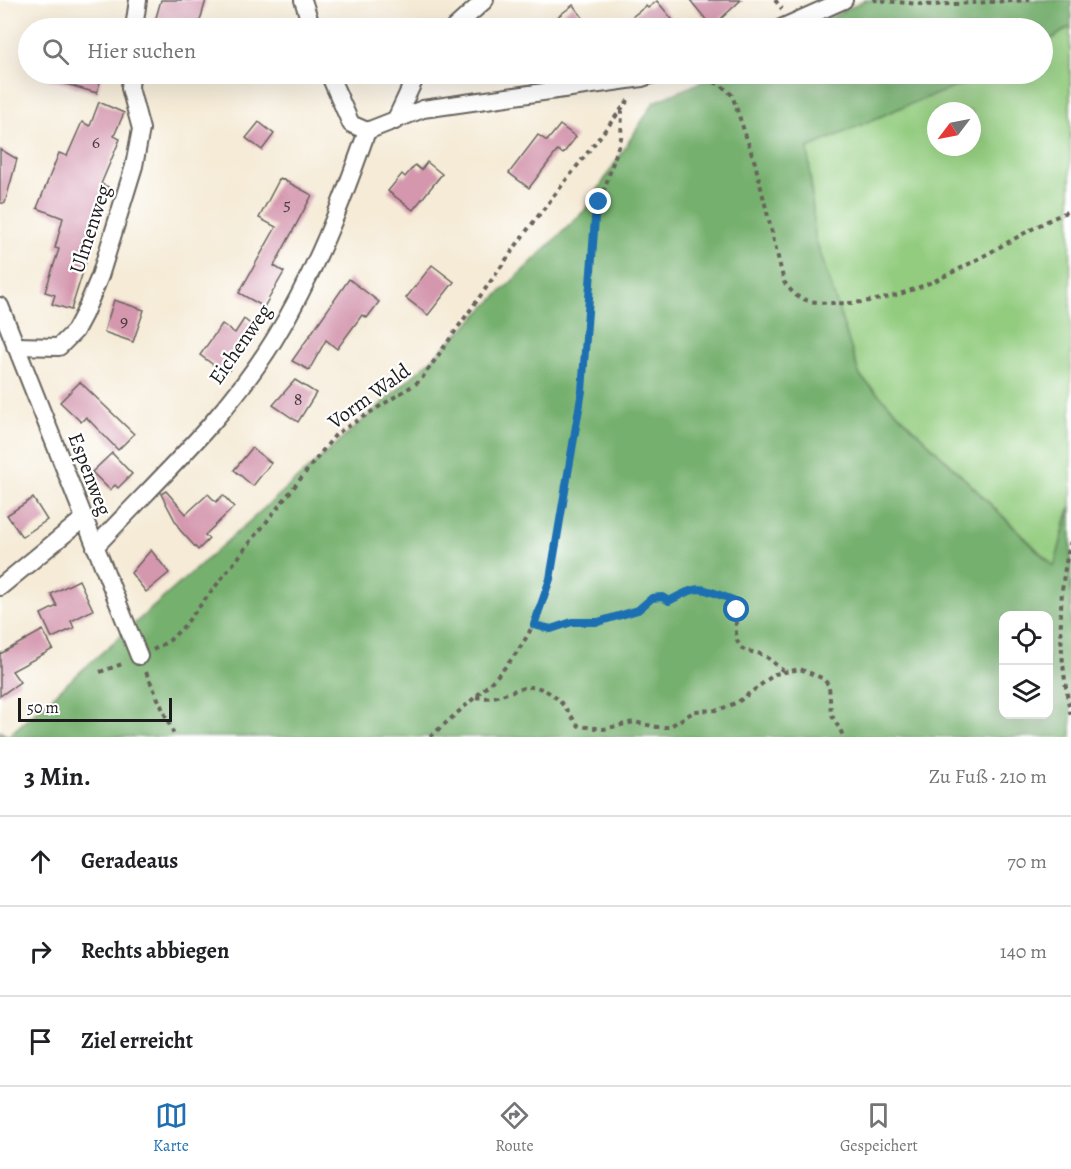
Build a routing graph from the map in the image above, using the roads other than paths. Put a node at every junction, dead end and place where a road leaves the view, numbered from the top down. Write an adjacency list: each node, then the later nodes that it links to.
1 (138, 0): 5 (street)
2 (303, 0): 6 (street)
3 (485, 0): 7 (street)
4 (844, 0): 8 (street)
5 (135, 18)
6 (309, 18)
7 (465, 18)
8 (804, 18)
9 (130, 84): 16 (street, Ulmenweg)
10 (333, 84): 14 (street)
11 (412, 84): 13 (street)
12 (593, 84): 13 (street)
13 (395, 121): 14 (street)
14 (367, 131): 18 (street, Eichenweg)
15 (0, 306): 16 (street, Espenweg)
16 (15, 346): 17 (street, Espenweg)
17 (83, 519): 18 (street, Espenweg); 19 (street)
18 (95, 547): 20 (street, Espenweg)
19 (0, 587)
20 (139, 656)

